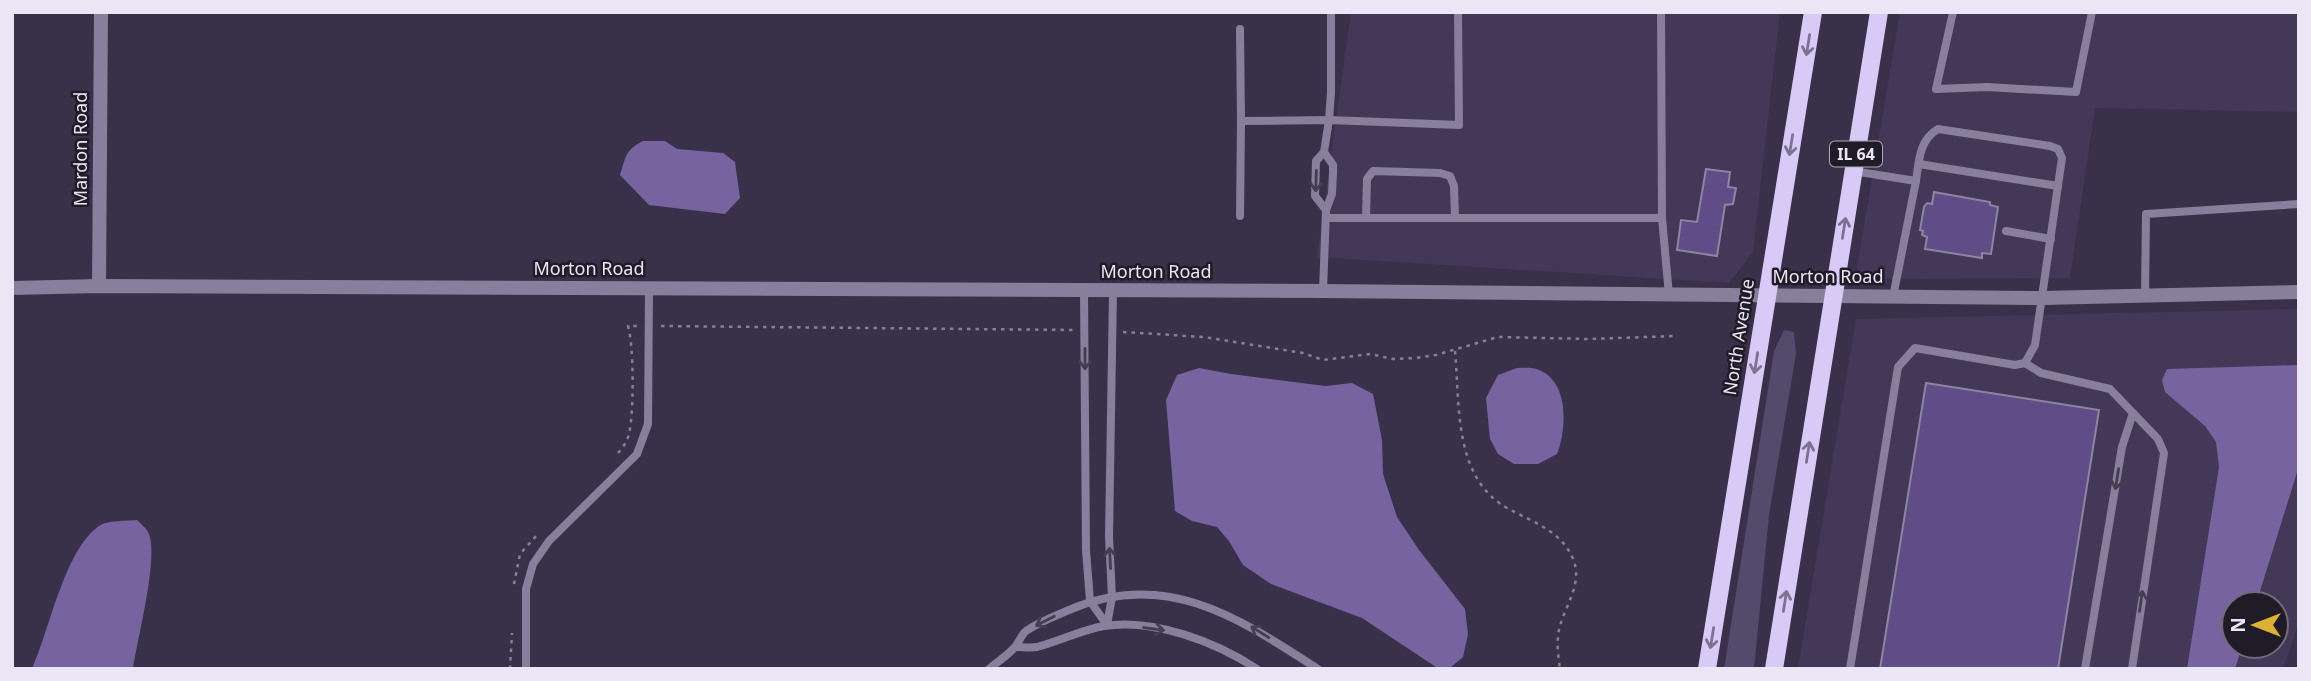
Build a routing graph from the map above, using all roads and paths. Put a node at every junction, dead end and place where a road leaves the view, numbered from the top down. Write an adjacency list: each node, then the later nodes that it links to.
1 (101, 12): 25 (street, Mardon Road)
2 (1331, 12): 10 (lane)
3 (1458, 12): 10 (lane)
4 (1661, 12): 22 (lane)
5 (1813, 12): 34 (main road, North Avenue, one-way to 34)
6 (1879, 12): 14 (main road, IL 64)
7 (1953, 12): 8 (lane)
8 (2092, 12)
9 (1240, 29): 11 (lane)
10 (1329, 120): 11 (lane); 12 (lane)
11 (1241, 121): 19 (lane)
12 (1324, 152): 18 (lane); 18 (lane, one-way to 18)
13 (1919, 164): 15 (lane); 16 (lane); 16 (lane)
14 (1853, 171): 15 (lane); 35 (main road, IL 64, one-way to 14)
15 (1916, 181): 36 (lane)
16 (2058, 186): 24 (lane)
17 (2299, 204): 33 (lane)
18 (1326, 214): 20 (lane); 30 (lane)
19 (1240, 216)
20 (1366, 217): 21 (lane); 21 (lane)
21 (1455, 218): 22 (lane)
22 (1662, 218): 32 (lane)
23 (2006, 231): 24 (lane)
24 (2051, 239): 37 (lane)
25 (99, 286): 26 (street, Morton Road); 27 (street, Morton Road)
26 (12, 288)
27 (649, 289): 28 (street, Morton Road); 38 (lane)
28 (1084, 290): 29 (street, Morton Road); 39 (lane)
29 (1113, 291): 30 (street, Morton Road); 40 (lane)
30 (1323, 291): 32 (street, Morton Road)
31 (2299, 292): 33 (street, Morton Road)
32 (1669, 295): 34 (street, Morton Road)
33 (2145, 295): 37 (street, Morton Road)
34 (1767, 296): 35 (street, Morton Road); 59 (main road, North Avenue, one-way to 59)
35 (1833, 296): 36 (street, Morton Road); 60 (main road, IL 64, one-way to 35)
36 (1893, 297): 37 (street, Morton Road)
37 (2043, 298): 43 (lane)
38 (649, 326): 39 (path); 45 (path); 54 (lane)
39 (1085, 330): 49 (lane, one-way to 49)
40 (1112, 332): 42 (path); 48 (lane, one-way to 40)
41 (1676, 337): 42 (path)
42 (1455, 350): 58 (path)
43 (2025, 363): 44 (lane); 61 (lane)
44 (2133, 412): 62 (lane, one-way to 62); 63 (lane, one-way to 44)
45 (612, 460)
46 (543, 528): 47 (path)
47 (514, 586)
48 (1112, 597): 49 (lane); 50 (lane); 57 (lane, one-way to 48)
49 (1090, 601): 50 (lane); 52 (lane, one-way to 52)
50 (1107, 625): 52 (lane); 56 (lane, one-way to 56)
51 (513, 626): 53 (path)
52 (1016, 647): 55 (lane)
53 (510, 669)
54 (526, 669)
55 (989, 669)
56 (1257, 669)
57 (1318, 669)
58 (1560, 669)
59 (1707, 669)
60 (1774, 669)
61 (1850, 669)
62 (2085, 669)
63 (2132, 669)

